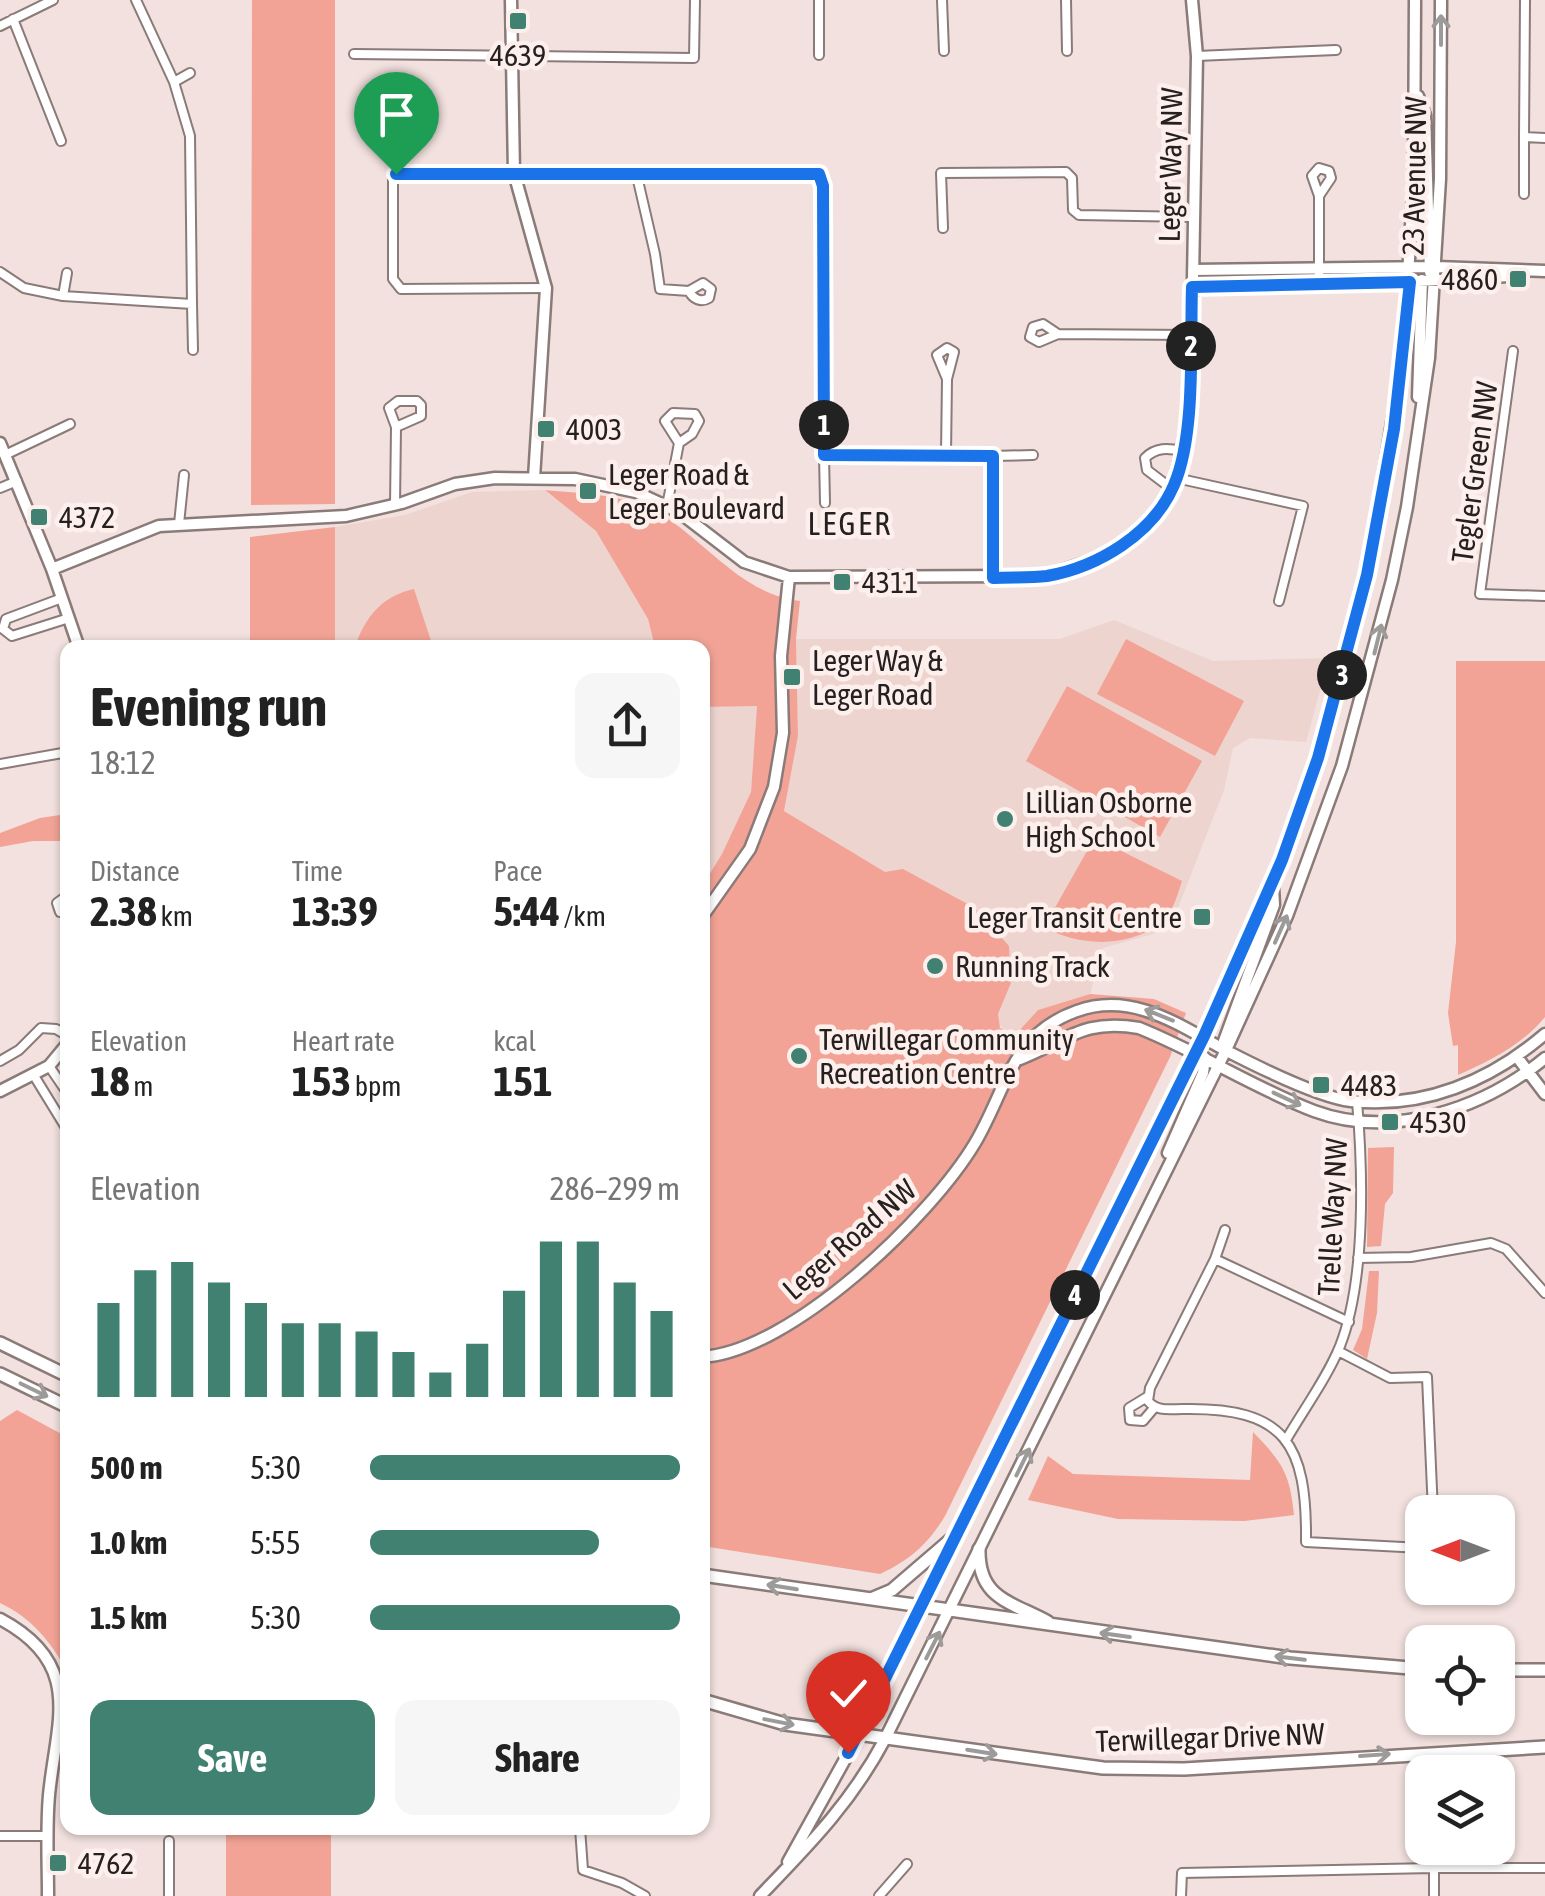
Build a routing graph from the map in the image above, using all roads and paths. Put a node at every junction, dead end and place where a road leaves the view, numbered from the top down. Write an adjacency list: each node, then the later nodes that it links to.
1 (53, 0): 12 (street)
2 (136, 0): 22 (street)
3 (511, 0): 19 (street)
4 (695, 0): 19 (street)
5 (819, 0): 18 (street)
6 (942, 0): 16 (street)
7 (1066, 0): 14 (street)
8 (1192, 0): 20 (street, Leger Way NW)
9 (1415, 0): 23 (street, 23 Avenue NW)
10 (1441, 0): 33 (street, 23 Avenue NW, one-way to 10)
11 (1524, 0): 24 (street)
12 (13, 19): 13 (street); 26 (street)
13 (0, 26)
14 (1067, 50)
15 (1336, 50): 20 (street)
16 (944, 51)
17 (354, 54): 19 (street)
18 (819, 55)
19 (510, 56): 28 (street)
20 (1197, 56): 31 (street, Leger Way NW)
21 (190, 74): 22 (street)
22 (174, 82): 47 (street)
23 (1415, 87): 33 (street); 35 (street, 23 Avenue NW)
24 (1524, 137): 25 (street); 29 (street)
25 (1545, 138)
26 (62, 140)
27 (636, 172): 28 (street); 45 (street); 60 (street)
28 (514, 173): 44 (street); 44 (street)
29 (1524, 194)
30 (1320, 196): 34 (street)
31 (1194, 217): 32 (street); 36 (street, Leger Way NW)
32 (943, 228)
33 (1433, 267): 35 (street); 38 (street); 42 (street, 23 Avenue NW)
34 (1318, 268): 35 (street); 36 (street); 40 (street)
35 (1411, 268): 41 (street, 23 Avenue NW); 42 (street)
36 (1193, 270): 43 (street, Leger Way NW)
37 (0, 272): 46 (street)
38 (1543, 272): 42 (street)
39 (66, 273): 46 (street)
40 (1319, 282): 41 (street); 43 (street)
41 (1410, 282): 42 (street); 82 (street, 23 Avenue NW)
42 (1430, 282): 87 (street, 23 Avenue NW, one-way to 42)
43 (1192, 287): 49 (street, Leger Way NW)
44 (546, 288): 64 (street)
45 (689, 291)
46 (63, 296): 47 (street)
47 (192, 304): 50 (street)
48 (1058, 334): 49 (street)
49 (1191, 335): 57 (street, Leger Way NW)
50 (193, 350)
51 (1513, 351): 75 (street, Tegler Green NW)
52 (947, 379): 59 (street)
53 (70, 424): 58 (street)
54 (396, 427): 54 (street); 69 (street)
55 (678, 443): 55 (street); 70 (street)
56 (0, 444): 58 (street)
57 (1182, 451): 66 (street, Leger Way NW); 66 (street)
58 (7, 454): 65 (street)
59 (946, 454): 60 (street); 61 (street)
60 (824, 455): 68 (street)
61 (993, 456): 62 (street); 74 (street)
62 (1033, 456)
63 (184, 475): 71 (street)
64 (534, 478): 69 (street, Leger Way NW); 70 (street, Leger Way NW)
65 (17, 481): 67 (street); 72 (street)
66 (1174, 484): 74 (street, Leger Way NW); 77 (street)
67 (0, 488)
68 (825, 504)
69 (395, 505): 71 (street, Leger Way NW)
70 (667, 506): 73 (street, Leger Way NW)
71 (179, 524): 72 (street, Leger Way NW)
72 (52, 569): 76 (street)
73 (788, 577): 74 (street, Leger Way NW); 83 (street)
74 (993, 578)
75 (1545, 596)
76 (62, 598): 78 (street); 78 (street)
77 (1279, 601)
78 (69, 618): 79 (street)
79 (77, 640)
80 (60, 753): 81 (street)
81 (0, 764)
82 (1272, 882): 86 (street, 23 Avenue NW); 87 (street)
83 (710, 905)
84 (60, 1032): 93 (street)
85 (1545, 1034): 90 (street, Leger Road NW)
86 (1204, 1036): 87 (street, Leger Road NW); 89 (street, 23 Avenue NW); 92 (street, Leger Road NW, one-way to 92)
87 (1224, 1049): 95 (street, 23 Avenue NW); 101 (street, Leger Road NW)
88 (60, 1051): 94 (street)
89 (1200, 1056): 92 (street); 95 (street); 104 (street); 122 (street, 23 Avenue NW)
90 (1517, 1057): 96 (street); 101 (street, Leger Road NW)
91 (1545, 1058): 96 (street)
92 (1020, 1059): 114 (street, Leger Road NW)
93 (0, 1061)
94 (50, 1066): 97 (street); 98 (street)
95 (1218, 1067): 103 (street, one-way to 103); 104 (street, 23 Avenue NW)
96 (1527, 1073): 100 (street); 103 (street)
97 (33, 1074): 99 (street); 102 (street)
98 (60, 1082)
99 (0, 1091)
100 (1545, 1094)
101 (1357, 1101): 103 (street, Trelle Way NW)
102 (60, 1118)
103 (1358, 1122): 106 (street, Trelle Way NW)
104 (1138, 1228): 124 (street, 23 Avenue NW, one-way to 104)
105 (1225, 1230): 107 (street)
106 (1358, 1258): 109 (street); 111 (street, Trelle Way NW)
107 (1215, 1259): 111 (street); 117 (street)
108 (1545, 1268): 109 (street)
109 (1534, 1277): 110 (street)
110 (1545, 1293)
111 (1348, 1322): 113 (street, Trelle Way NW)
112 (0, 1343): 115 (main road)
113 (1338, 1351): 120 (street, Trelle Way NW); 121 (street)
114 (710, 1356)
115 (60, 1372)
116 (0, 1374): 118 (main road, one-way to 118)
117 (1147, 1397): 119 (street); 119 (street)
118 (60, 1403)
119 (1154, 1408): 120 (street)
120 (1286, 1440): 123 (street)
121 (1432, 1495)
122 (956, 1535): 126 (main road); 127 (street, 23 Avenue NW)
123 (1405, 1547)
124 (979, 1549): 128 (street, 23 Avenue NW); 130 (main road)
125 (710, 1576): 126 (main road, one-way to 125)
126 (862, 1600): 127 (main road)
127 (920, 1607): 128 (main road); 137 (street, 23 Avenue NW)
128 (949, 1612): 130 (main road); 138 (street, 23 Avenue NW, one-way to 128)
129 (0, 1619): 135 (street)
130 (1056, 1627): 131 (main road, one-way to 130)
131 (1405, 1668)
132 (1515, 1670): 133 (main road)
133 (1545, 1670)
134 (710, 1702): 137 (main road, Terwillegar Drive NW, one-way to 137)
135 (60, 1704)
136 (60, 1732): 140 (street)
137 (858, 1736): 138 (main road, Terwillegar Drive NW); 147 (street, 23 Avenue NW)
138 (885, 1740): 139 (main road, Terwillegar Drive NW, one-way to 139); 147 (street, 23 Avenue NW)
139 (1545, 1747)
140 (54, 1765): 141 (street); 144 (street)
141 (60, 1765)
142 (580, 1835): 152 (street)
143 (0, 1836): 144 (street)
144 (48, 1836): 150 (street)
145 (170, 1841): 151 (street)
146 (906, 1864): 154 (street)
147 (785, 1867): 153 (street)
148 (1434, 1868): 149 (street); 155 (street); 156 (street)
149 (1545, 1868)
150 (48, 1896)
151 (170, 1896)
152 (645, 1896)
153 (760, 1896)
154 (879, 1896)
155 (1181, 1896)
156 (1434, 1896)

